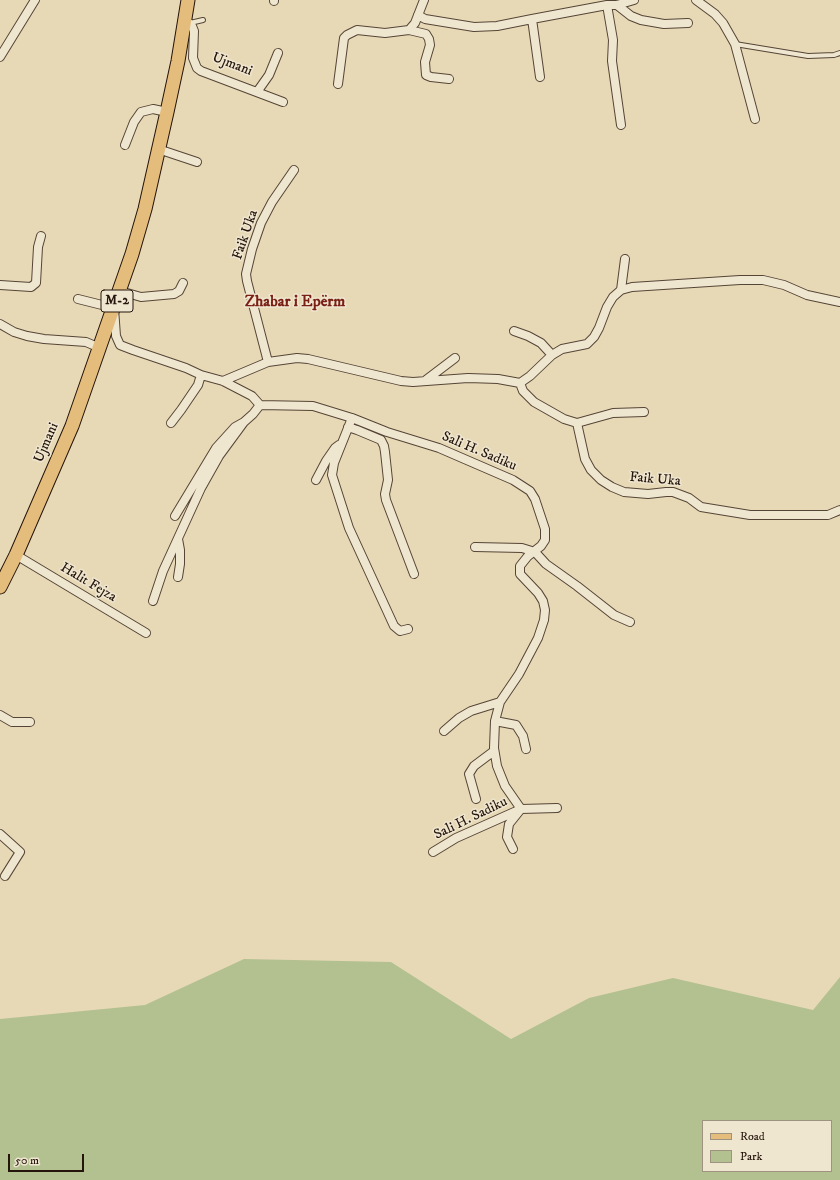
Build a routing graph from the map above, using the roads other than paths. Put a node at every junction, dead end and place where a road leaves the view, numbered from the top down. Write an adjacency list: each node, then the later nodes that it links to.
1 (34, 0): 17 (street)
2 (188, 0): 11 (main road, Ujmani / M-2)
3 (424, 0): 8 (street)
4 (634, 0): 7 (street)
5 (696, 0): 14 (street)
6 (607, 5): 7 (street); 9 (street); 25 (street)
7 (617, 5): 12 (street)
8 (418, 15): 9 (street); 13 (street)
9 (532, 19): 18 (street)
10 (202, 20): 11 (lane)
11 (187, 22): 21 (street, Ujmani); 23 (main road, Ujmani / M-2)
12 (688, 23)
13 (410, 30): 19 (street); 20 (street)
14 (734, 44): 15 (lane); 24 (street)
15 (840, 53)
16 (278, 54): 21 (street, Ujmani)
17 (0, 57)
18 (540, 77)
19 (449, 79)
20 (338, 84)
21 (257, 92): 22 (street, Ujmani)
22 (283, 102)
23 (167, 112): 26 (street); 27 (main road, Ujmani / M-2)
24 (755, 119)
25 (621, 125)
26 (124, 145)
27 (158, 149): 28 (street); 35 (main road, Ujmani / M-2)
28 (197, 162)
29 (294, 170): 44 (street, Faik Uka)
30 (41, 236): 33 (street)
31 (625, 259): 34 (street)
32 (183, 283): 35 (street)
33 (0, 285)
34 (621, 290): 37 (street); 42 (street)
35 (120, 292): 38 (main road, Ujmani / M-2)
36 (78, 299): 38 (street)
37 (840, 302)
38 (114, 308): 41 (main road, Ujmani / M-2); 45 (street)
39 (0, 324): 41 (street)
40 (514, 332): 42 (street)
41 (100, 348): 63 (main road, Ujmani / M-2)
42 (552, 355): 48 (street)
43 (455, 358): 46 (street)
44 (268, 362): 46 (street); 47 (street)
45 (202, 375): 47 (street); 53 (street)
46 (426, 380): 48 (street)
47 (223, 381): 49 (street)
48 (520, 382): 54 (street)
49 (260, 405): 51 (street, Sali H. Sadiku); 52 (street)
50 (644, 412): 54 (street)
51 (352, 418): 55 (street); 62 (street, Sali H. Sadiku)
52 (244, 422): 59 (street); 60 (street)
53 (171, 423)
54 (577, 423): 58 (street, Faik Uka)
55 (348, 427): 56 (street); 64 (street)
56 (342, 443): 57 (street); 69 (street)
57 (316, 480)
58 (840, 510)
59 (175, 516)
60 (178, 539): 65 (street); 67 (street)
61 (475, 547): 62 (street)
62 (535, 552): 68 (street); 71 (street, Sali H. Sadiku)
63 (16, 555): 66 (main road, Ujmani / M-2); 70 (street, Halit Fejza)
64 (414, 574)
65 (178, 577)
66 (0, 587)
67 (153, 601)
68 (630, 622)
69 (408, 629)
70 (146, 633)
71 (500, 702): 73 (street, Sali H. Sadiku); 75 (street)
72 (0, 715): 74 (street)
73 (495, 721): 76 (street); 77 (street, Sali H. Sadiku)
74 (30, 722)
75 (444, 732)
76 (526, 749)
77 (494, 751): 78 (street, Sali H. Sadiku); 80 (street, Sali H. Sadiku)
78 (476, 799)
79 (557, 808): 80 (street, Sali H. Sadiku)
80 (521, 809): 82 (street, Sali H. Sadiku); 83 (street, Sali H. Sadiku)
81 (0, 834): 84 (street)
82 (513, 849)
83 (433, 852)
84 (5, 876)

